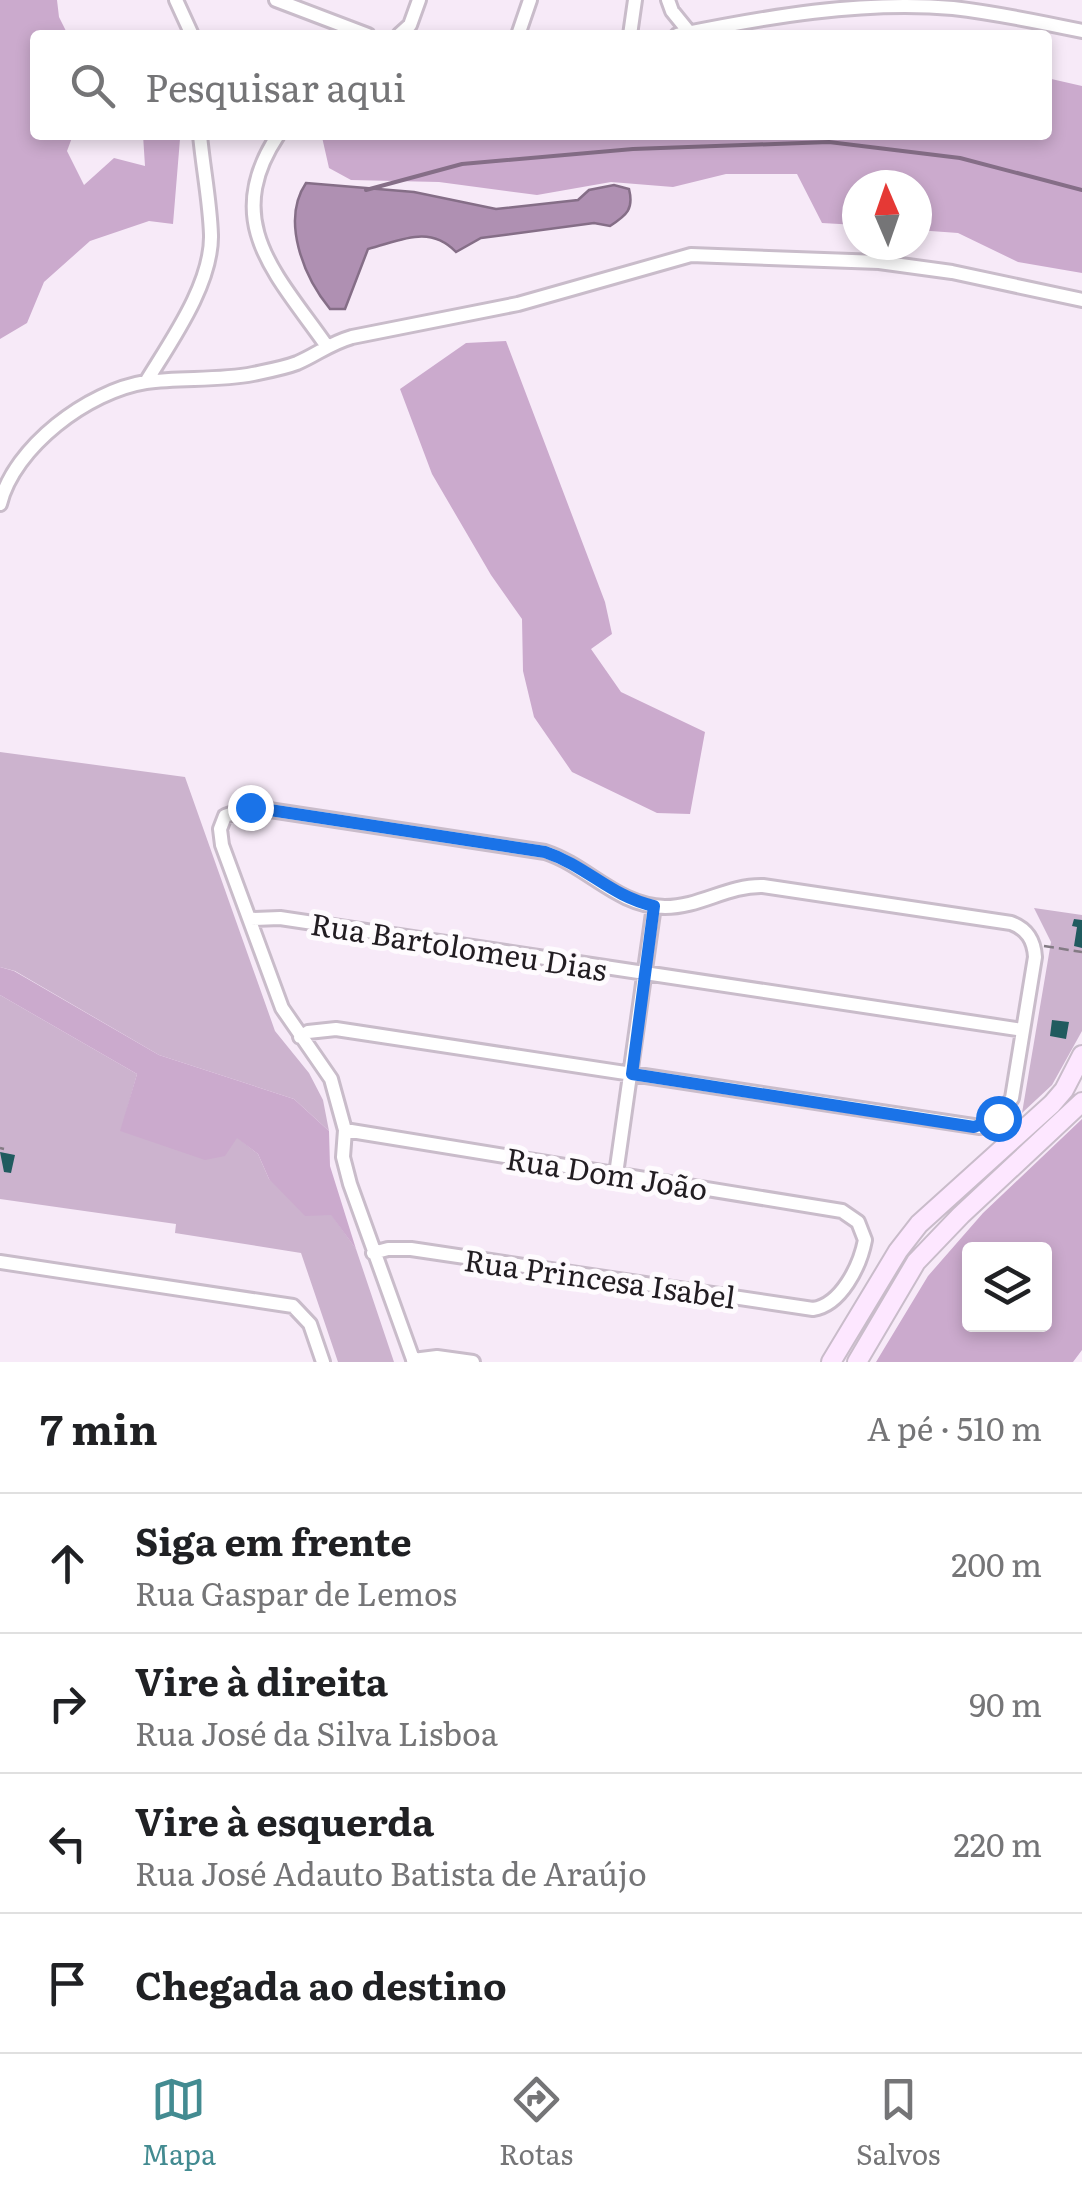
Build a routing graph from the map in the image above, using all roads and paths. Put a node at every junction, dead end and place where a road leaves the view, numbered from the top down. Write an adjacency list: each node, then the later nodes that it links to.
1 (176, 0): 7 (street)
2 (276, 0): 8 (street)
3 (419, 0): 9 (street)
4 (530, 0): 10 (street)
5 (636, 0): 11 (street)
6 (668, 0): 12 (street)
7 (190, 30)
8 (355, 30)
9 (404, 30)
10 (520, 30)
11 (631, 30)
12 (681, 30)
13 (706, 30): 14 (street)
14 (1082, 30)
15 (201, 140): 19 (street)
16 (276, 140): 18 (street)
17 (1082, 300): 18 (street)
18 (326, 345): 19 (street)
19 (146, 382): 20 (street)
20 (0, 504)
21 (654, 906): 22 (street); 23 (street); 25 (street)
22 (251, 919): 25 (street, Rua Bartolomeu Dias); 27 (street)
23 (1032, 941): 24 (path); 26 (street)
24 (1082, 952)
25 (646, 974): 26 (street, Rua Bartolomeu Dias); 29 (street)
26 (1022, 1030): 29 (street)
27 (300, 1037): 29 (street); 31 (street)
28 (1082, 1055): 39 (main road)
29 (632, 1074): 32 (street)
30 (1082, 1102): 40 (main road)
31 (346, 1130): 32 (street, Rua Dom João); 33 (street)
32 (616, 1174): 35 (street, Rua Dom João)
33 (374, 1253): 35 (street, Rua Princesa Isabel); 36 (street)
34 (0, 1262): 37 (street)
35 (827, 1306)
36 (413, 1361): 38 (street)
37 (323, 1362)
38 (473, 1362)
39 (830, 1362)
40 (857, 1362)

